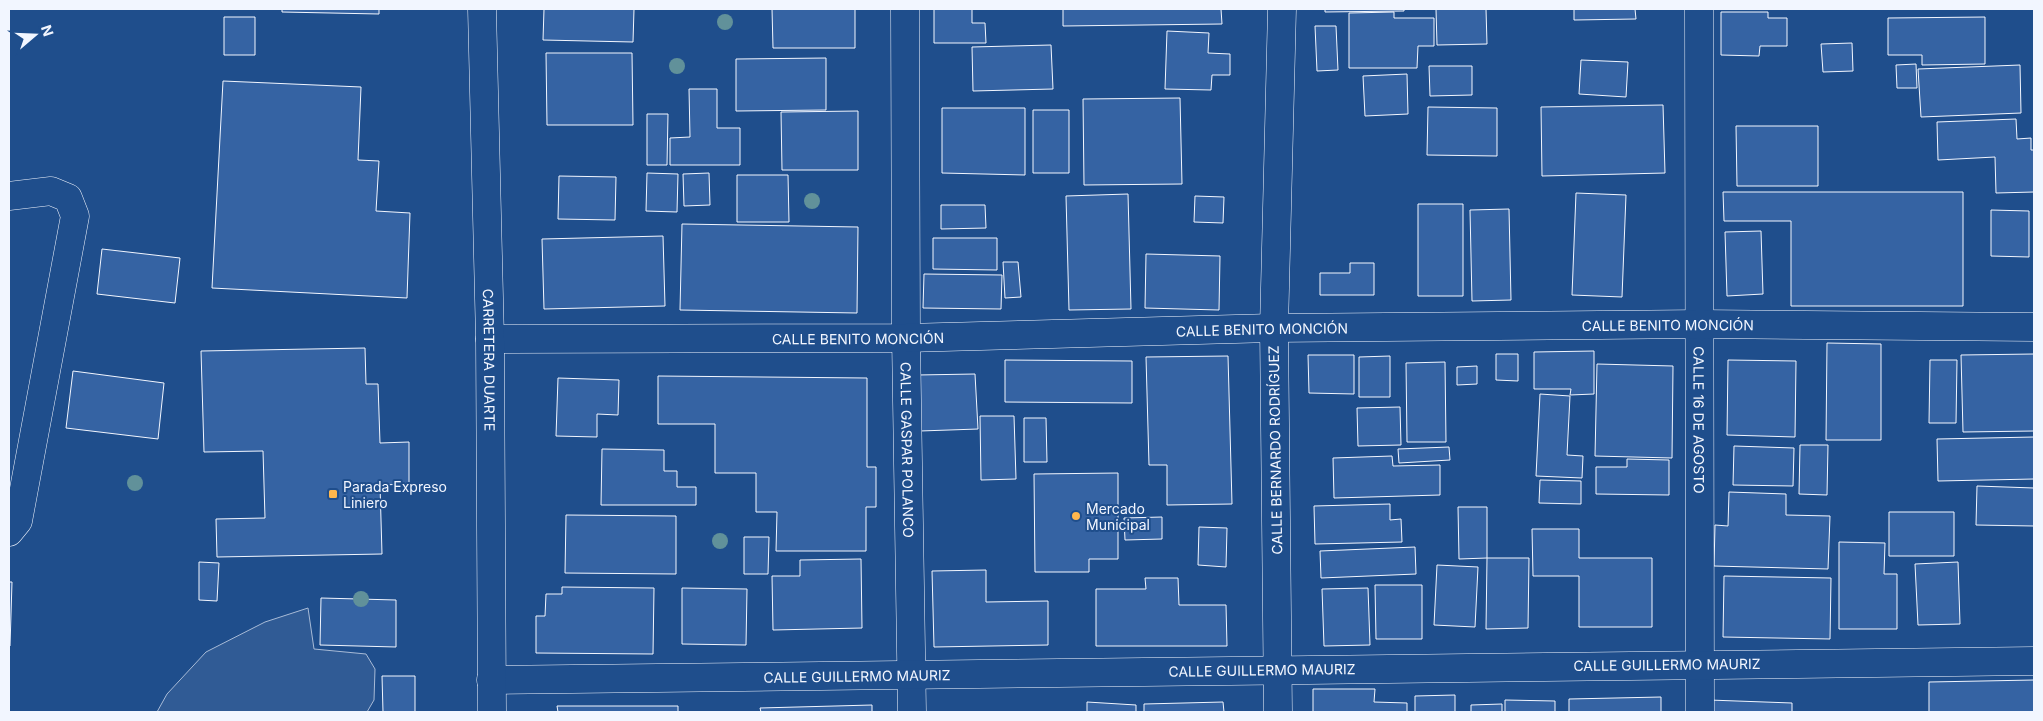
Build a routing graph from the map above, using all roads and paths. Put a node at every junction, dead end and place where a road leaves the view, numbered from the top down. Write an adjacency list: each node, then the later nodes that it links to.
1 (482, 9): 10 (street, CARRETERA DUARTE)
2 (905, 9): 9 (street, CALLE GASPAR POLANCO)
3 (1282, 9): 8 (street, CALLE BERNARDO RODRÍGUEZ)
4 (1699, 9): 6 (street, CALLE 16 DE AGOSTO)
5 (9, 196): 11 (street)
6 (1700, 324): 7 (street, CALLE BENITO MONCIÓN); 8 (street, CALLE BENITO MONCIÓN); 13 (street, CALLE 16 DE AGOSTO)
7 (2034, 327)
8 (1274, 328): 9 (street, CALLE BENITO MONCIÓN); 14 (street, CALLE BERNARDO RODRÍGUEZ)
9 (906, 338): 10 (street, CALLE BENITO MONCIÓN); 15 (street, CALLE GASPAR POLANCO)
10 (490, 339): 16 (street, CARRETERA DUARTE)
11 (9, 532)
12 (2034, 661): 13 (street, CALLE GUILLERMO MAURIZ)
13 (1699, 662): 14 (street, CALLE GUILLERMO MAURIZ); 20 (street, CALLE 16 DE AGOSTO)
14 (1278, 670): 15 (street, CALLE GUILLERMO MAURIZ); 19 (street, CALLE BERNARDO RODRÍGUEZ)
15 (912, 676): 16 (street, CALLE GUILLERMO MAURIZ); 18 (street, CALLE GASPAR POLANCO)
16 (491, 680): 17 (street, CARRETERA DUARTE)
17 (492, 712)
18 (912, 712)
19 (1278, 712)
20 (1700, 712)

